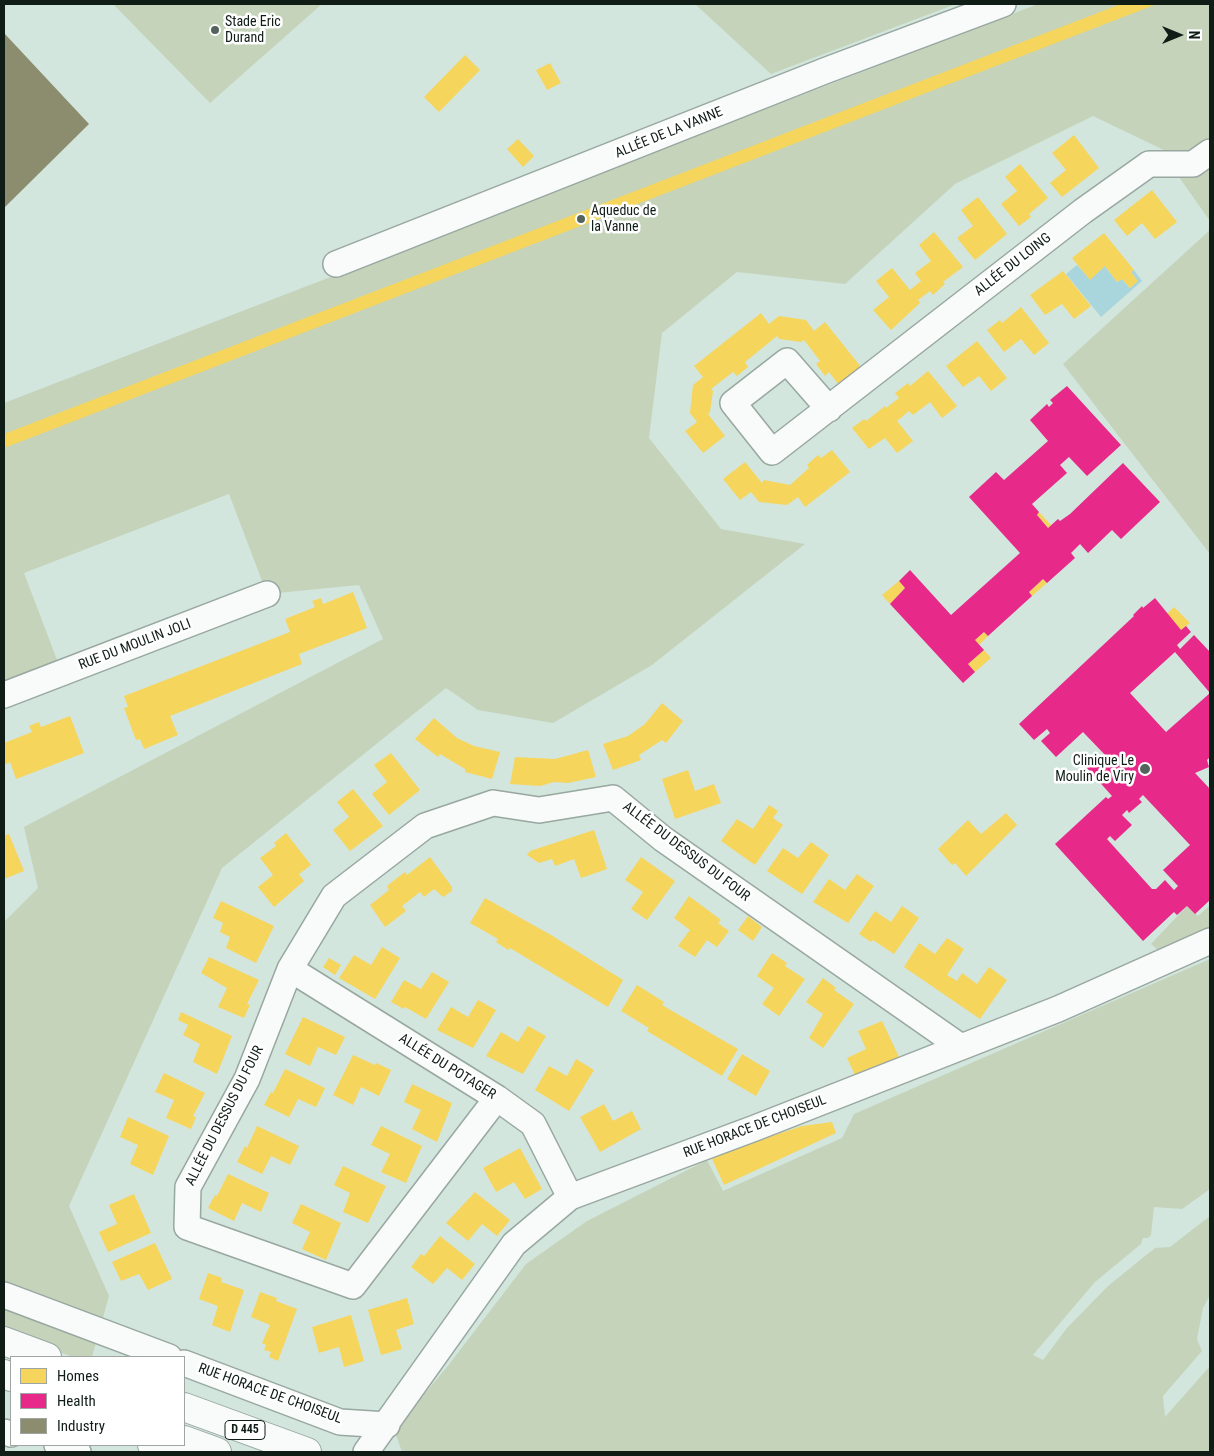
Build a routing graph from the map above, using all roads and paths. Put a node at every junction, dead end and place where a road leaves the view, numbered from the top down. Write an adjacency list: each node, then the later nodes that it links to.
1 (1003, 4): 3 (street, ALLÉE DE LA VANNE)
2 (1210, 152): 4 (street, ALLÉE DU LOING)
3 (336, 264)
4 (829, 409)
5 (267, 594): 6 (street, RUE DU MOULIN JOLI)
6 (4, 695)
7 (1210, 941): 9 (street, RUE HORACE DE CHOISEUL)
8 (290, 969): 9 (street, ALLÉE DU DESSUS DU FOUR); 10 (street, ALLÉE DU POTAGER); 10 (street, ALLÉE DU DESSUS DU FOUR)
9 (961, 1047): 11 (street, RUE HORACE DE CHOISEUL)
10 (497, 1098): 11 (street, ALLÉE DU POTAGER)
11 (570, 1197): 18 (street, RUE HORACE DE CHOISEUL)
12 (4, 1295): 15 (street)
13 (4, 1342): 14 (main road)
14 (44, 1356)
15 (166, 1356)
16 (185, 1363): 18 (street, RUE HORACE DE CHOISEUL)
17 (185, 1407): 27 (main road, D 445)
18 (387, 1425): 28 (street, RUE HORACE DE CHOISEUL)
19 (185, 1426): 26 (main road, D 445)
20 (185, 1440): 25 (main road, D 445)
21 (60, 1446): 23 (street)
22 (155, 1446): 24 (main road)
23 (78, 1452)
24 (173, 1452)
25 (216, 1452)
26 (254, 1452)
27 (307, 1452)
28 (366, 1452)

